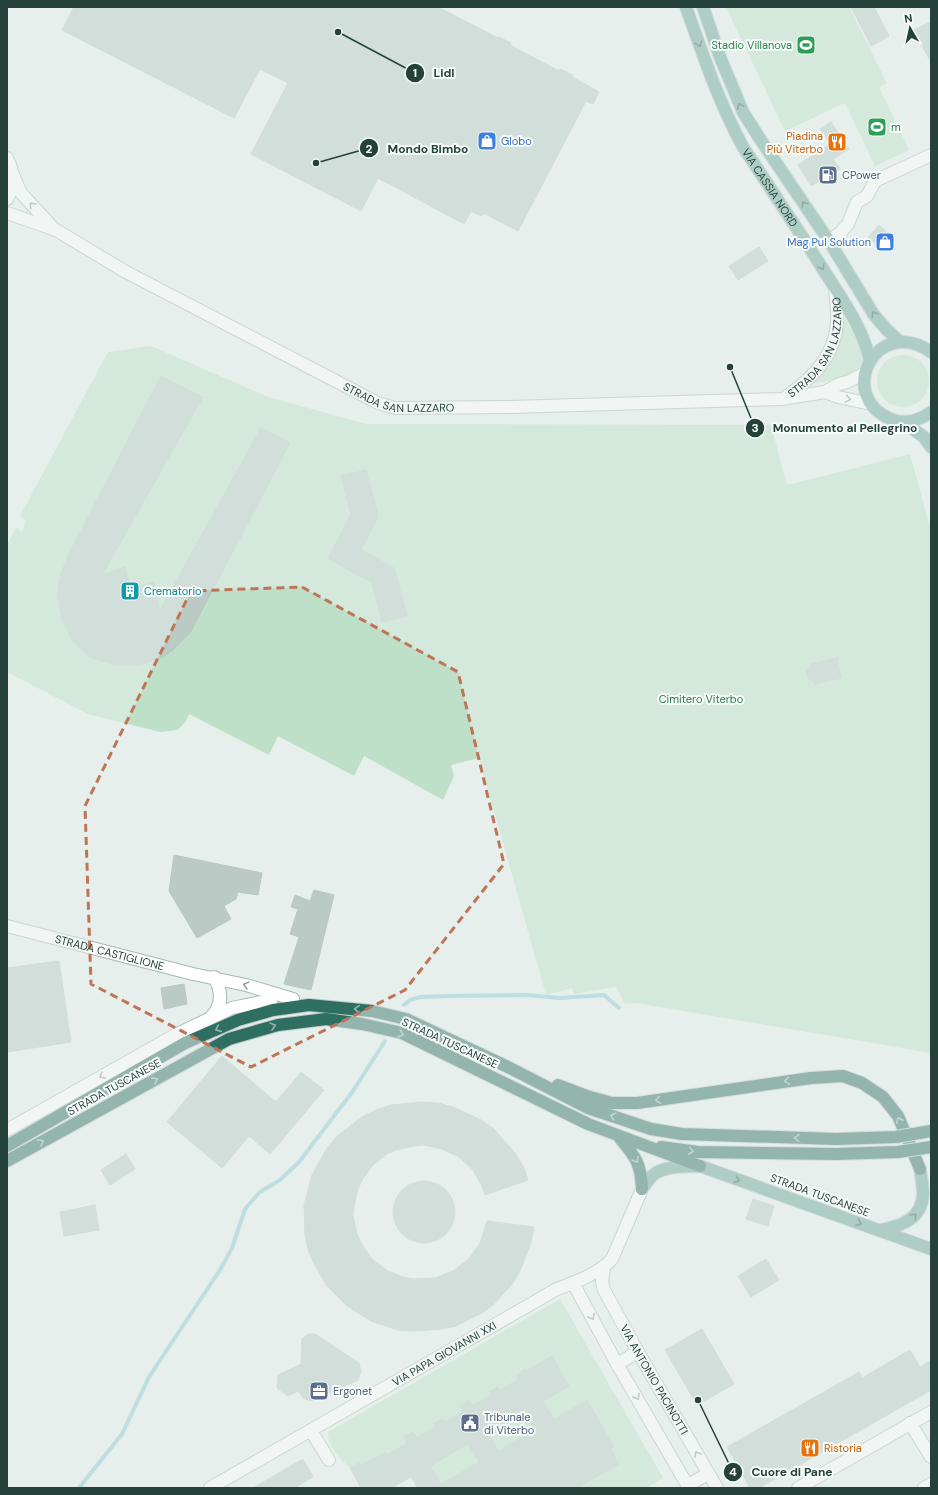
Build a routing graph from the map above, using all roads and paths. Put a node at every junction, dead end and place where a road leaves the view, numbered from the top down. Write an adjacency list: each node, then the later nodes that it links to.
1 (686, 7): 10 (main road, VIA CASSIA NORD, one-way to 10)
2 (703, 7): 9 (main road, VIA CASSIA NORD, one-way to 2)
3 (931, 155): 9 (street)
4 (7, 158): 5 (street, STRADA SAN LAZZARO)
5 (13, 175): 6 (street); 8 (street, STRADA SAN LAZZARO, one-way to 5)
6 (7, 199)
7 (7, 213): 8 (street, STRADA SAN LAZZARO)
8 (56, 230): 16 (street, STRADA SAN LAZZARO)
9 (829, 241): 11 (main road, VIA CASSIA NORD, one-way to 9)
10 (835, 289): 13 (main road, VIA CASSIA NORD); 16 (street, STRADA SAN LAZZARO)
11 (900, 342): 12 (main road); 13 (main road)
12 (931, 352)
13 (870, 360): 14 (main road)
14 (865, 373): 15 (street, STRADA SAN LAZZARO); 17 (main road)
15 (825, 392): 16 (street, STRADA SAN LAZZARO); 17 (street, STRADA SAN LAZZARO, one-way to 17)
16 (782, 399)
17 (871, 404): 19 (main road)
18 (931, 412): 19 (main road)
19 (904, 422): 20 (main road)
20 (931, 448)
21 (7, 926): 22 (street, STRADA CASTIGLIONE)
22 (214, 977): 23 (street, STRADA CASTIGLIONE, one-way to 22); 26 (street)
23 (293, 999): 25 (highway)
24 (271, 1002): 26 (street, STRADA TUSCANESE)
25 (309, 1005): 27 (highway, STRADA TUSCANESE, one-way to 25); 32 (highway, STRADA TUSCANESE, one-way to 32)
26 (210, 1018): 28 (street, STRADA TUSCANESE, one-way to 28)
27 (510, 1068): 29 (highway, one-way to 27, bridge); 36 (highway, one-way to 27)
28 (7, 1130)
29 (931, 1131)
30 (618, 1136): 31 (highway, STRADA TUSCANESE); 34 (highway, STRADA TUSCANESE, one-way to 30); 38 (highway, one-way to 38)
31 (638, 1144): 33 (highway, one-way to 33, bridge); 35 (highway)
32 (7, 1146)
33 (931, 1147)
34 (7, 1161)
35 (700, 1166): 38 (main road); 39 (main road, STRADA TUSCANESE, one-way to 39)
36 (920, 1169): 37 (main road); 39 (main road, one-way to 36)
37 (931, 1178)
38 (642, 1189): 41 (street, VIA PAPA GIOVANNI XXI)
39 (879, 1230): 40 (main road, STRADA TUSCANESE)
40 (931, 1249)
41 (604, 1268): 42 (street, VIA PAPA GIOVANNI XXI); 43 (street, VIA ANTONIO PACINOTTI)
42 (573, 1283): 44 (street, VIA ANTONIO PACINOTTI, one-way to 44); 47 (street, VIA PAPA GIOVANNI XXI)
43 (638, 1352): 44 (street); 50 (street, VIA ANTONIO PACINOTTI, one-way to 43)
44 (617, 1364): 52 (street, VIA ANTONIO PACINOTTI, one-way to 52)
45 (931, 1412): 46 (street)
46 (910, 1423): 48 (street); 55 (street)
47 (311, 1431): 49 (street); 53 (street, VIA PAPA GIOVANNI XXI)
48 (931, 1457)
49 (329, 1460)
50 (708, 1474): 52 (street); 54 (street, VIA ANTONIO PACINOTTI)
51 (931, 1484): 56 (street)
52 (688, 1487)
53 (210, 1488)
54 (717, 1488)
55 (798, 1488)
56 (924, 1488)

